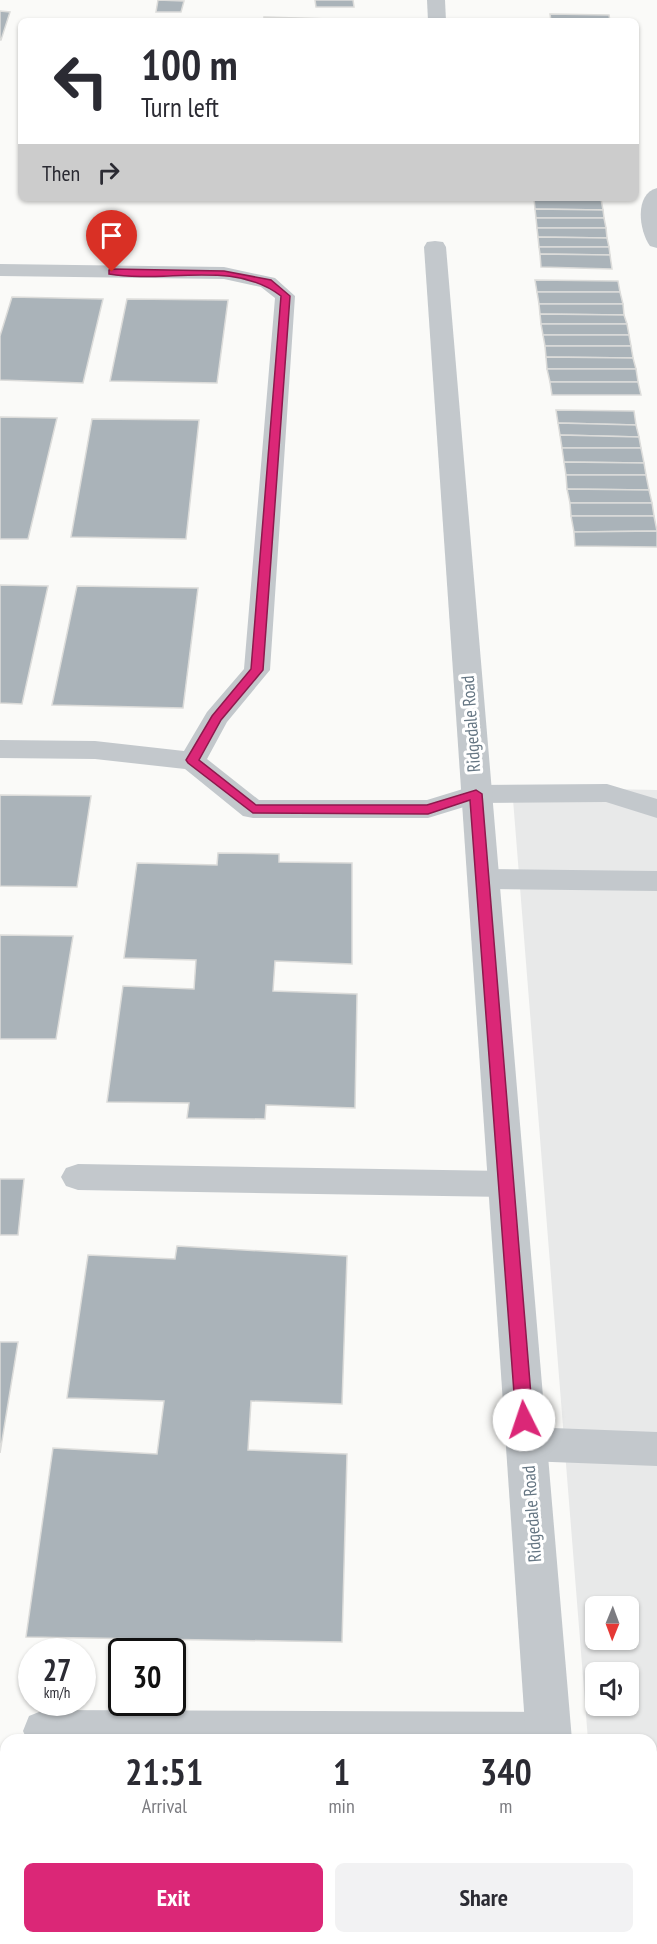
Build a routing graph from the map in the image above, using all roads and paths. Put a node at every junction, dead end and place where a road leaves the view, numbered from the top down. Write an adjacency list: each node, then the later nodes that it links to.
1 (436, 0): 2 (street)
2 (437, 18)
3 (657, 194): 4 (street)
4 (657, 243)
5 (435, 247): 9 (street, Ridgedale Road)
6 (0, 270): 8 (lane)
7 (0, 749): 8 (lane)
8 (192, 760): 9 (lane)
9 (476, 794): 10 (lane); 11 (street, Ridgedale Road)
10 (657, 808)
11 (483, 879): 12 (lane); 14 (street, Ridgedale Road)
12 (657, 881)
13 (78, 1177): 14 (lane)
14 (506, 1184): 15 (street, Ridgedale Road)
15 (526, 1444): 16 (lane); 19 (street, Ridgedale Road)
16 (657, 1449)
17 (44, 1731): 18 (lane)
18 (347, 1734)
19 (549, 1734)

